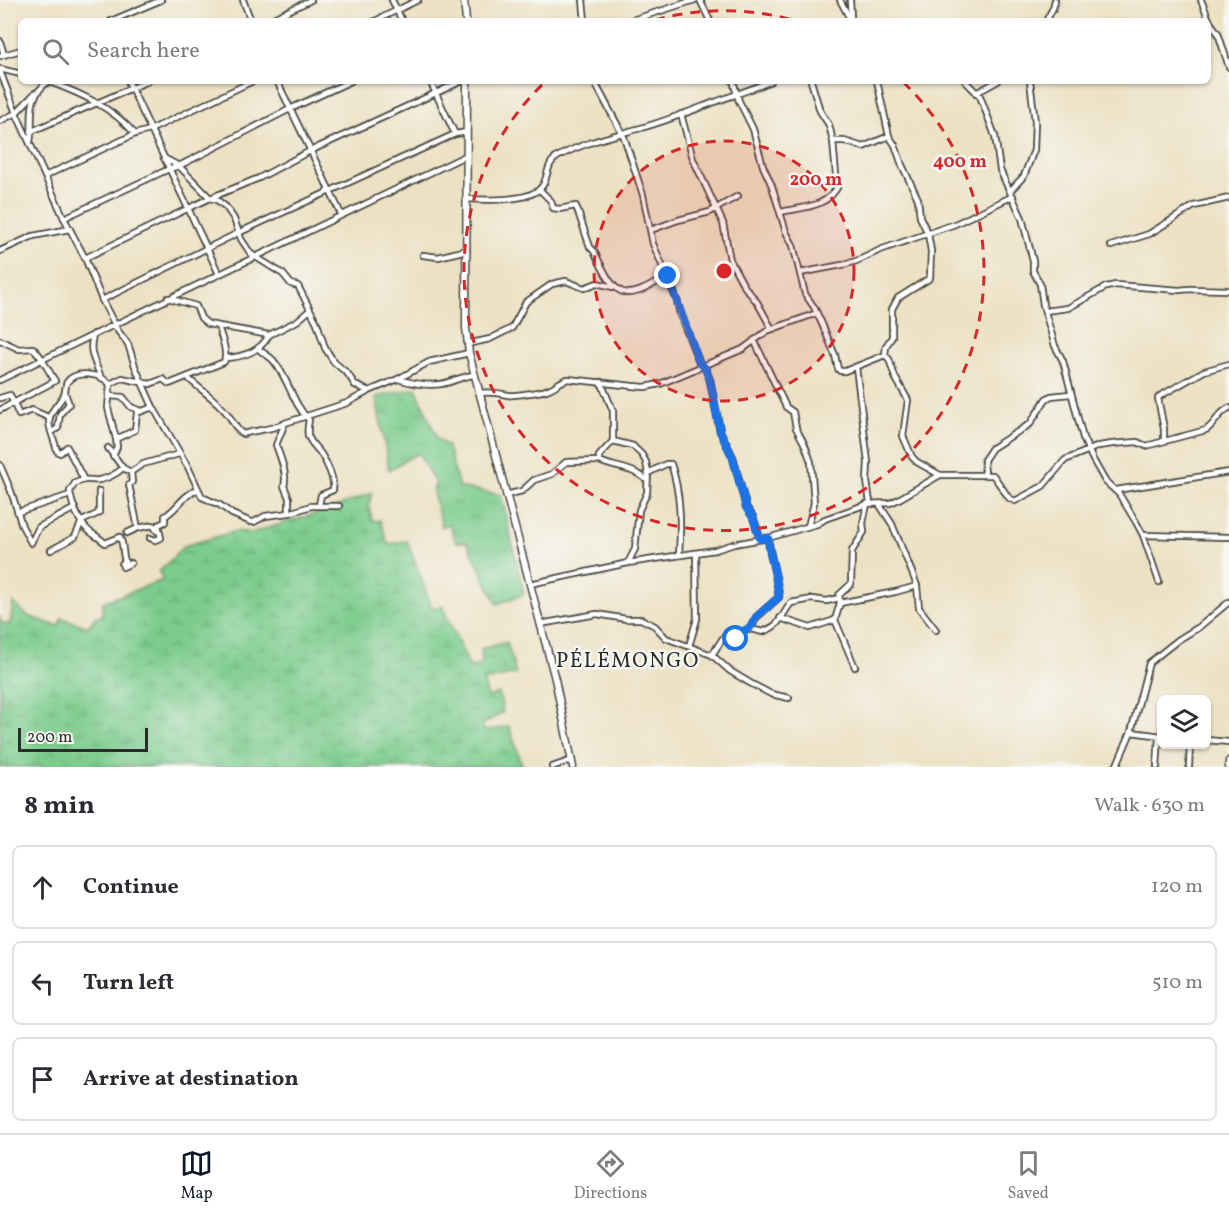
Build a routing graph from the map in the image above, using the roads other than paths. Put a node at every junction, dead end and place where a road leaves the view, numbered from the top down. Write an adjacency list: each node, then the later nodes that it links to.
1 (161, 0): 15 (street)
2 (243, 0): 16 (street)
3 (311, 0): 17 (street)
4 (392, 0): 14 (street)
5 (418, 0): 14 (street)
6 (464, 0): 20 (street)
7 (583, 0): 21 (street)
8 (695, 0): 22 (street)
9 (700, 0): 23 (street)
10 (840, 0): 24 (street)
11 (850, 0): 25 (street)
12 (1054, 0): 26 (street)
13 (1202, 0): 27 (street)
14 (396, 10): 18 (street); 19 (street)
15 (118, 18)
16 (250, 18)
17 (273, 18)
18 (381, 18)
19 (400, 18)
20 (466, 18)
21 (585, 18)
22 (638, 18)
23 (709, 18)
24 (850, 18)
25 (851, 18)
26 (1048, 18)
27 (1208, 18)
28 (1211, 24): 32 (street)
29 (0, 41): 31 (street)
30 (18, 52): 31 (street)
31 (2, 56)
32 (1229, 67)
33 (0, 70): 34 (street); 60 (street)
34 (18, 73)
35 (45, 84): 54 (street)
36 (55, 84): 58 (street)
37 (129, 84): 53 (street)
38 (142, 84): 53 (street)
39 (247, 84): 63 (street)
40 (278, 84): 59 (street)
41 (344, 84): 59 (street)
42 (431, 84): 55 (street)
43 (455, 84): 55 (street)
44 (467, 84): 65 (street)
45 (596, 84): 66 (street)
46 (734, 84): 57 (street)
47 (763, 84): 57 (street)
48 (812, 84): 70 (street)
49 (878, 84): 69 (street)
50 (967, 84): 56 (street)
51 (992, 84): 56 (street)
52 (1030, 84): 80 (street)
53 (131, 89): 58 (street); 63 (street)
54 (37, 91): 60 (street); 64 (street)
55 (435, 92): 68 (street); 72 (street)
56 (976, 93): 80 (street)
57 (737, 94): 61 (street); 87 (street)
58 (96, 102): 64 (street); 67 (street)
59 (290, 109): 72 (street); 75 (street)
60 (16, 113): 62 (street); 71 (street)
61 (681, 114): 66 (street); 85 (street)
62 (0, 121)
63 (150, 130): 67 (street); 74 (street)
64 (32, 131): 71 (street)
65 (467, 132): 68 (street); 73 (street)
66 (622, 133): 78 (street); 91 (street)
67 (135, 134): 77 (street)
68 (455, 134): 79 (street)
69 (889, 136): 70 (street); 93 (street)
70 (833, 141): 87 (street)
71 (30, 142): 77 (street)
72 (310, 151): 79 (street); 82 (street)
73 (467, 155): 84 (street); 88 (street)
74 (164, 158): 75 (street); 76 (street)
75 (179, 166): 76 (street); 82 (street)
76 (169, 169): 86 (street); 89 (street)
77 (45, 176): 89 (street)
78 (540, 190): 84 (street); 104 (street)
79 (331, 192): 88 (street); 92 (street)
80 (1012, 194): 93 (street); 109 (street)
81 (738, 196): 85 (street)
82 (210, 198): 86 (street); 92 (street)
83 (1229, 198): 94 (street)
84 (467, 199): 96 (street)
85 (716, 208): 91 (street); 113 (street)
86 (188, 209): 95 (street); 100 (street)
87 (781, 212): 101 (street)
88 (341, 214): 99 (street)
89 (64, 218): 90 (street)
90 (70, 229): 97 (street); 100 (street)
91 (651, 230): 103 (street)
92 (238, 233): 95 (street); 99 (street)
93 (928, 234): 101 (street); 121 (street)
94 (1111, 246)
95 (207, 250): 102 (street); 107 (street)
96 (467, 250): 98 (street); 118 (street)
97 (0, 251)
98 (423, 255)
99 (256, 257): 102 (street); 108 (street)
100 (85, 258): 107 (street)
101 (800, 273): 110 (street)
102 (219, 274): 106 (street)
103 (668, 276): 104 (street); 125 (street)
104 (613, 287): 118 (street)
105 (1229, 291): 109 (street)
106 (168, 298): 111 (street); 112 (street)
107 (102, 300): 111 (street)
108 (310, 310): 115 (street); 137 (street)
109 (1045, 311): 140 (street)
110 (817, 313): 113 (street); 126 (street)
111 (114, 324): 114 (street); 134 (street)
112 (218, 326): 115 (street); 122 (street)
113 (772, 329): 117 (street)
114 (94, 334): 123 (street); 128 (street)
115 (269, 335): 119 (street)
116 (0, 340): 123 (street)
117 (754, 340): 125 (street); 183 (street)
118 (467, 344): 120 (street)
119 (258, 348): 122 (street); 148 (street)
120 (468, 353): 127 (street); 130 (street)
121 (885, 355): 126 (street); 165 (street)
122 (226, 358): 129 (street)
123 (42, 361): 131 (street); 133 (street)
124 (1229, 364): 154 (street)
125 (703, 366): 135 (street); 191 (street)
126 (856, 367): 175 (street)
127 (474, 375): 130 (street); 139 (street)
128 (101, 377): 132 (street); 136 (street)
129 (187, 377): 134 (street); 150 (street)
130 (398, 379): 137 (street)
131 (0, 380)
132 (69, 380): 133 (street); 138 (street)
133 (55, 381): 143 (street)
134 (142, 381): 136 (street); 144 (street)
135 (601, 382): 139 (street); 153 (street)
136 (110, 384): 141 (street)
137 (369, 391): 148 (street)
138 (65, 393): 149 (street); 151 (street)
139 (479, 393): 174 (street)
140 (1070, 394): 156 (street); 166 (street)
141 (109, 396): 147 (street); 152 (street)
142 (0, 398): 143 (street)
143 (14, 403): 146 (street); 149 (street)
144 (153, 407): 147 (street); 157 (street)
145 (1229, 408): 154 (street)
146 (0, 410)
147 (141, 411): 152 (street)
148 (305, 416): 150 (street); 177 (street)
149 (50, 418): 151 (street)
150 (285, 423): 181 (street)
151 (52, 432): 168 (street)
152 (116, 438): 158 (street)
153 (613, 441): 159 (street); 164 (street)
154 (1164, 441): 156 (street)
155 (108, 448): 158 (street)
156 (1088, 451): 166 (street); 171 (street)
157 (179, 454): 162 (street); 170 (street)
158 (113, 456): 161 (street)
159 (598, 461): 169 (street); 174 (street)
160 (0, 465): 167 (street)
161 (123, 468): 162 (street); 168 (street)
162 (131, 472): 184 (street)
163 (1229, 472): 171 (street)
164 (648, 473): 169 (street); 194 (street)
165 (940, 475): 166 (street); 176 (street)
166 (985, 475)
167 (2, 477): 180 (street)
168 (84, 480): 173 (street)
169 (647, 480): 196 (street)
170 (197, 490): 181 (street); 185 (street)
171 (1116, 490): 187 (street)
172 (99, 491): 182 (street)
173 (70, 495): 179 (street); 180 (street)
174 (506, 495): 198 (street)
175 (868, 504): 176 (street); 183 (street); 200 (street)
176 (879, 504): 199 (street)
177 (319, 505): 178 (street); 181 (street)
178 (339, 506)
179 (75, 508): 180 (street); 182 (street)
180 (18, 512)
181 (290, 513)
182 (82, 521): 192 (street); 195 (street)
183 (808, 526): 190 (street)
184 (138, 528): 185 (street); 186 (street)
185 (159, 531): 189 (street)
186 (127, 533)
187 (1143, 535): 188 (street); 197 (street)
188 (1229, 537)
189 (150, 538)
190 (768, 538): 191 (street); 205 (street)
191 (760, 539): 193 (street)
192 (51, 550)
193 (696, 553): 194 (street); 207 (street)
194 (679, 555): 196 (street)
195 (131, 563)
196 (628, 564): 198 (street)
197 (1159, 582)
198 (530, 584): 204 (street)
199 (917, 586): 200 (street); 206 (street)
200 (840, 601): 202 (street); 203 (street)
201 (1229, 602): 211 (street)
202 (780, 618): 203 (street); 205 (street)
203 (835, 620): 209 (street)
204 (540, 624): 207 (street); 218 (street)
205 (750, 628): 208 (street)
206 (936, 630)
207 (689, 646): 208 (street)
208 (712, 655): 210 (street)
209 (855, 668)
210 (789, 698)
211 (1131, 732): 212 (street); 220 (street)
212 (1157, 736)
213 (1211, 740): 214 (street)
214 (1229, 742)
215 (1159, 749): 221 (street)
216 (1190, 749): 222 (street)
217 (1229, 761): 223 (street)
218 (572, 763): 219 (street)
219 (552, 767)
220 (1116, 767)
221 (1157, 767)
222 (1189, 767)
223 (1229, 767)

